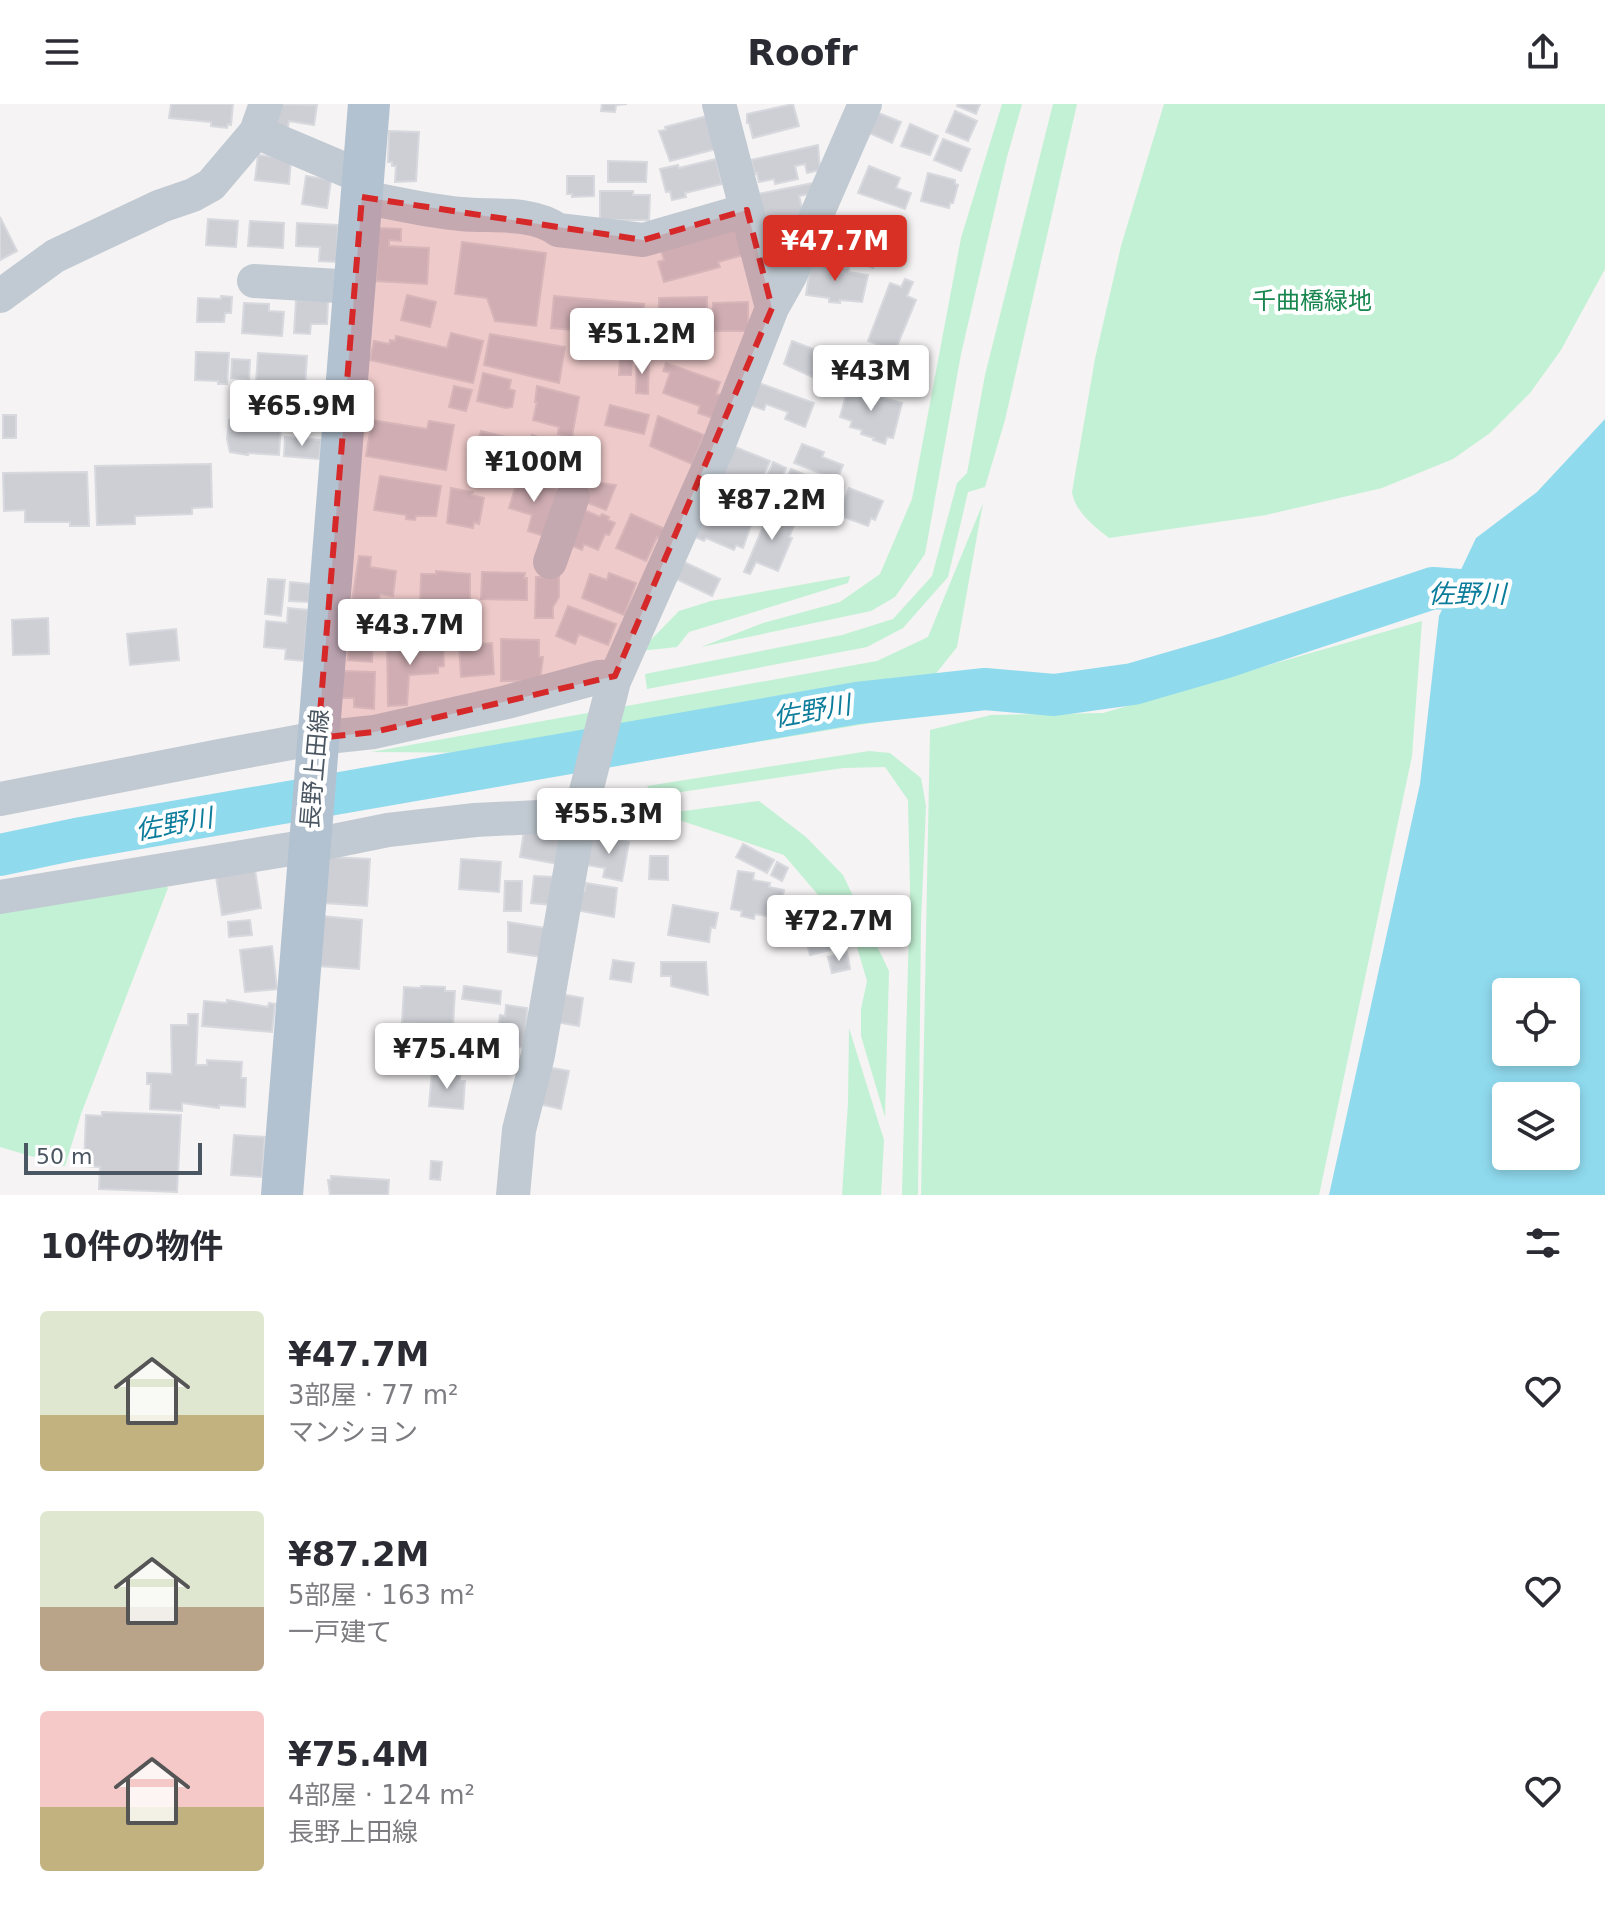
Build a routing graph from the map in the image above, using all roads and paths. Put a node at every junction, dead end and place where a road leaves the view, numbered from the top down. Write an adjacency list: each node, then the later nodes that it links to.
1 (369, 104): 5 (main road, 長野上田線)
2 (719, 104): 6 (street)
3 (865, 104): 10 (street)
4 (261, 118): 5 (street); 9 (street)
5 (363, 185): 6 (street); 8 (main road, 長野上田線)
6 (747, 210): 10 (street)
7 (254, 281): 8 (street)
8 (355, 287): 14 (main road, 長野上田線)
9 (0, 296)
10 (772, 308): 13 (street)
11 (573, 496): 12 (street)
12 (550, 562)
13 (614, 679): 14 (street); 16 (street)
14 (317, 742): 15 (street); 17 (main road, 長野上田線)
15 (0, 799)
16 (582, 809): 17 (street); 20 (street)
17 (309, 841): 18 (street); 19 (main road, 長野上田線)
18 (0, 897)
19 (282, 1195)
20 (513, 1195)

